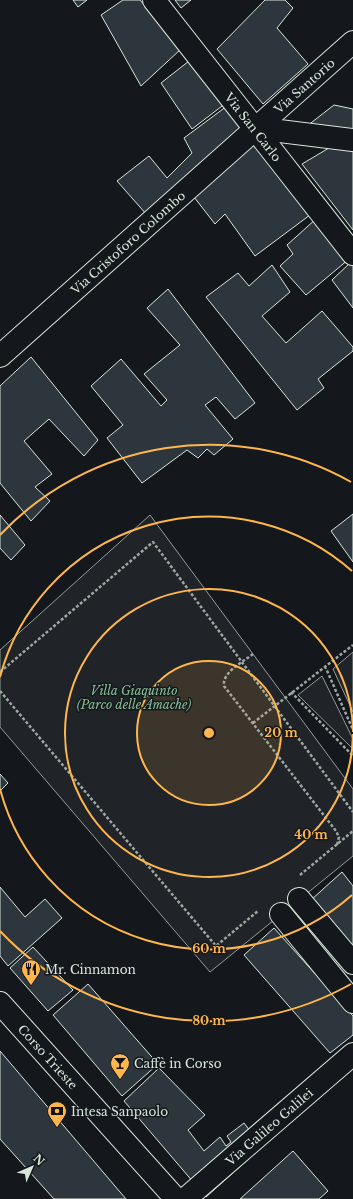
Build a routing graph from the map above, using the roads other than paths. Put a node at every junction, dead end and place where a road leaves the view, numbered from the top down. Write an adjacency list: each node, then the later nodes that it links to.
1 (154, 0): 3 (street, Via San Carlo)
2 (353, 42): 3 (street, Via Santorio)
3 (255, 128): 4 (street); 5 (street, Via San Carlo); 6 (street, Via Cristoforo Colombo)
4 (353, 140)
5 (353, 254)
6 (0, 356)
7 (299, 899): 9 (street)
8 (272, 910): 10 (street)
9 (353, 963)
10 (353, 1002)
11 (0, 1003): 13 (street, Corso Trieste)
12 (353, 1054): 14 (street, Via Galileo Galilei)
13 (176, 1199)
14 (186, 1199)

